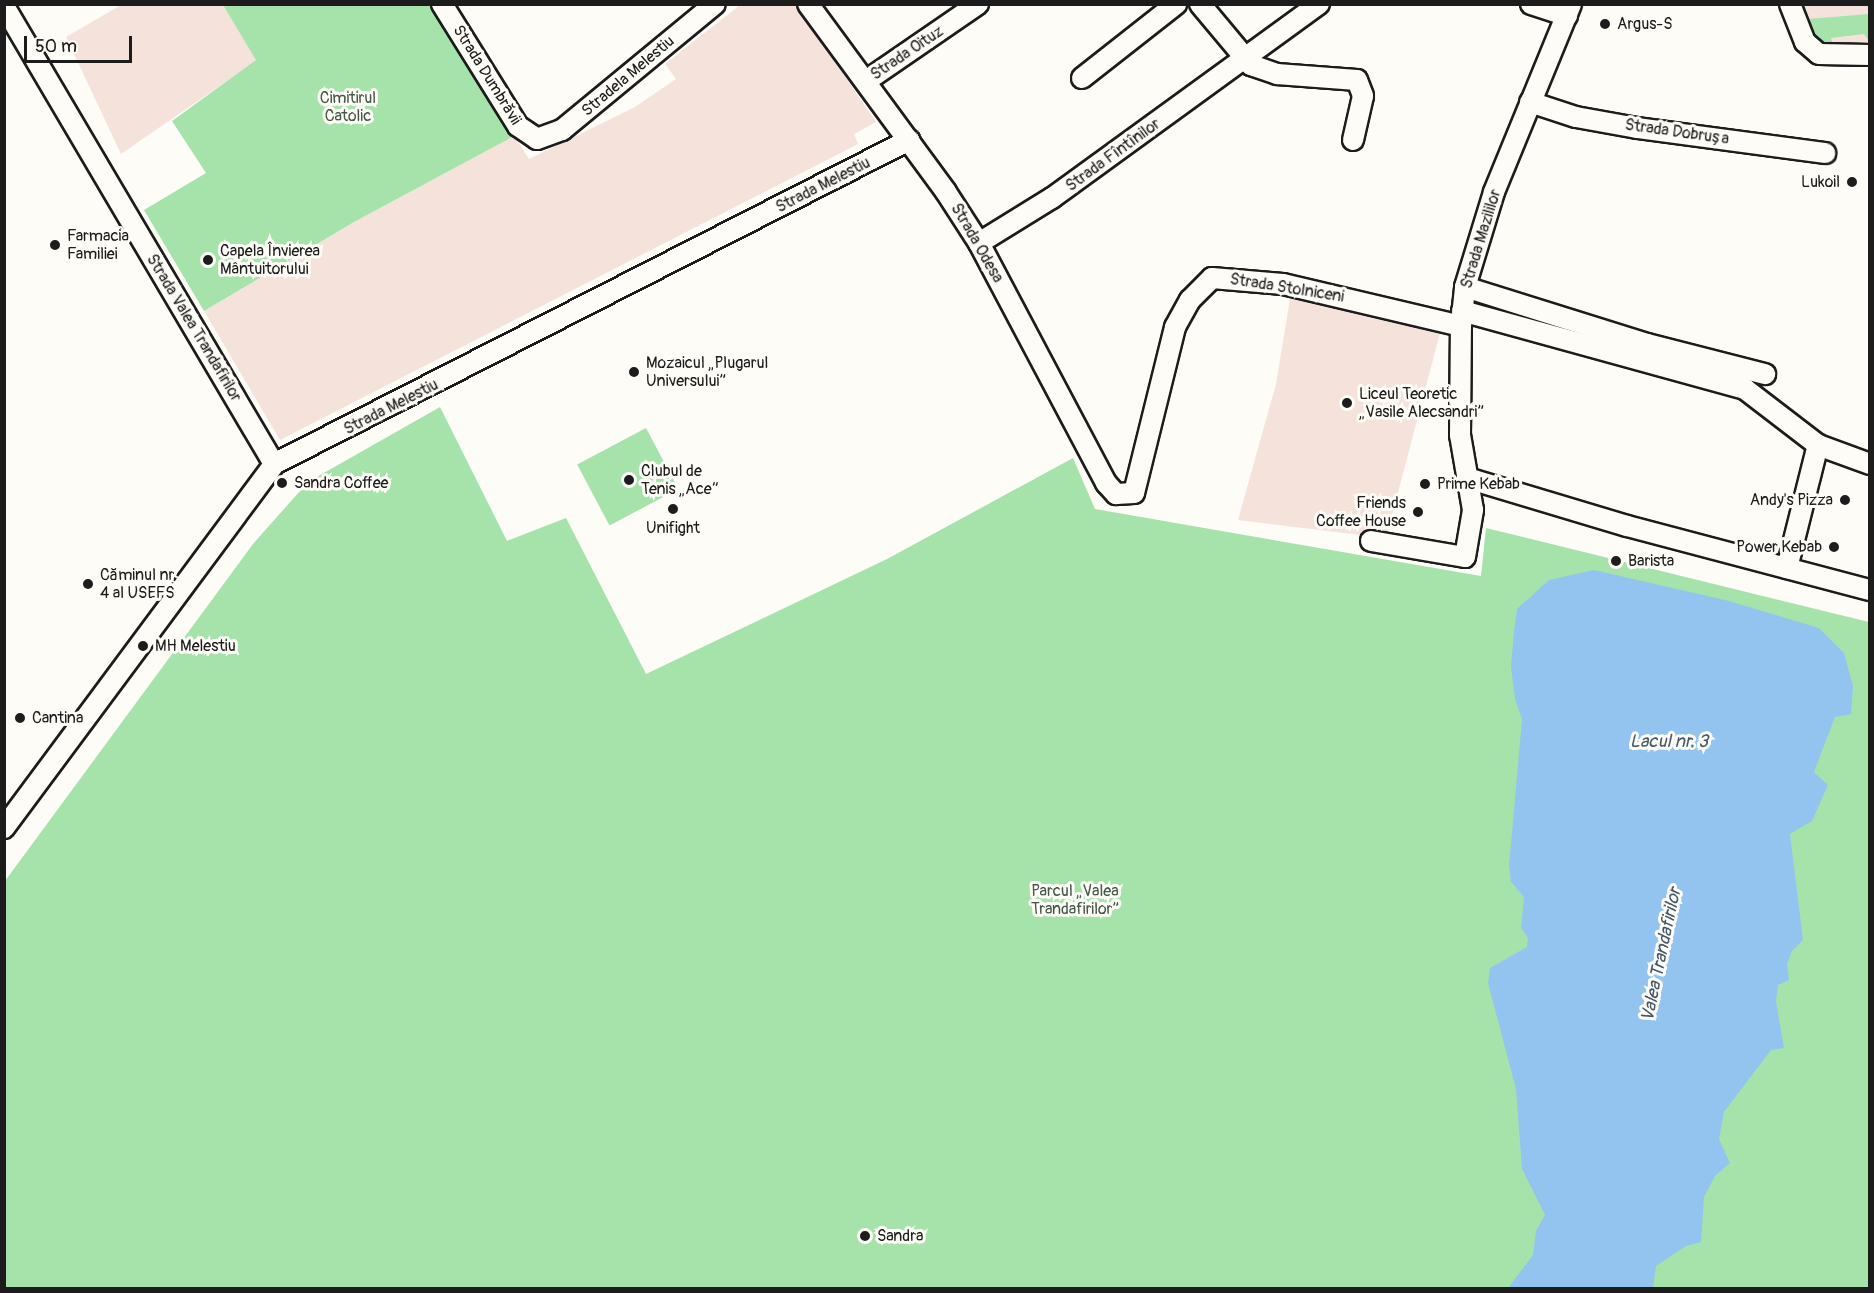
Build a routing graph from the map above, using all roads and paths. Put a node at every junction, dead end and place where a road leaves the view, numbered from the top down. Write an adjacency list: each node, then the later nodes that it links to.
1 (442, 4): 17 (street, Strada Dumbrăvii)
2 (715, 4): 17 (street, Stradela Melestiu)
3 (808, 4): 15 (street, Strada Odesa)
4 (978, 4): 15 (street, Strada Oituz)
5 (1176, 4): 14 (street)
6 (1200, 4): 13 (street)
7 (1319, 4): 13 (street, Strada Fîntînilor)
8 (1531, 4): 11 (street)
9 (1790, 4): 12 (street)
10 (4, 6): 26 (street, Strada Valea Trandafirilor)
11 (1569, 10): 16 (street, Strada Mazililor)
12 (1869, 55)
13 (1244, 61): 19 (street); 21 (street, Strada Fîntînilor)
14 (1082, 78)
15 (866, 81): 18 (street, Strada Odesa)
16 (1530, 102): 20 (street, Strada Dobrușa); 22 (street, Strada Mazililor)
17 (537, 138)
18 (909, 140): 21 (street, Strada Odesa); 26 (street, Strada Melestiu)
19 (1353, 140)
20 (1826, 153)
21 (979, 243): 29 (street, Strada Odesa)
22 (1465, 287): 23 (street, Strada Mazililor); 24 (street)
23 (1461, 319): 25 (street); 28 (street, Strada Mazililor); 29 (street, Strada Stolniceni)
24 (1766, 374)
25 (1818, 445): 27 (street); 31 (street)
26 (274, 464): 33 (street, Strada Melestiu)
27 (1869, 464)
28 (1467, 478): 30 (street, Strada Mazililor); 31 (street)
29 (1121, 496)
30 (1371, 541)
31 (1787, 568): 32 (street)
32 (1869, 591)
33 (4, 828)

